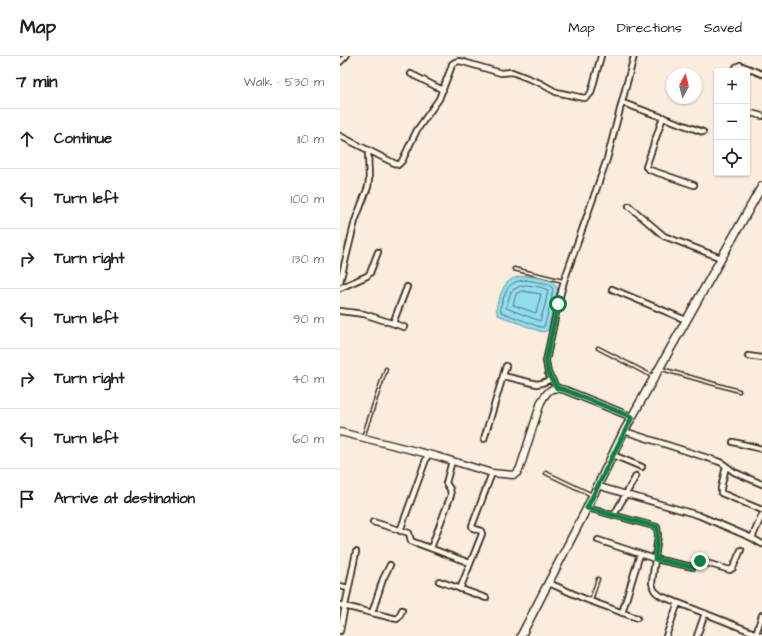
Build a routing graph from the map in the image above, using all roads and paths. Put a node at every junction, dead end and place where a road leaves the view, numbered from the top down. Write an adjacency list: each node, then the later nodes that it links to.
1 (346, 56): 4 (street)
2 (601, 56): 10 (street)
3 (634, 56): 11 (street)
4 (340, 62)
5 (736, 68): 6 (street)
6 (747, 68)
7 (750, 69): 9 (street)
8 (410, 74): 10 (street)
9 (762, 74)
10 (443, 90): 17 (street)
11 (623, 103): 14 (street); 24 (street)
12 (750, 113): 13 (street)
13 (762, 116)
14 (663, 117): 15 (street); 18 (street)
15 (703, 132)
16 (340, 136): 17 (street)
17 (368, 150): 25 (street)
18 (694, 185)
19 (762, 186): 22 (main road)
20 (629, 206): 22 (street)
21 (378, 252): 27 (street)
22 (721, 258): 30 (main road)
23 (514, 269): 24 (lane)
24 (564, 281): 41 (street)
25 (340, 282)
26 (408, 287): 31 (street)
27 (340, 288)
28 (612, 290): 30 (street)
29 (340, 311): 31 (street)
30 (686, 320): 37 (main road)
31 (393, 323): 32 (street)
32 (404, 327)
33 (598, 348): 40 (lane)
34 (748, 356): 35 (street)
35 (762, 358)
36 (506, 366): 39 (street)
37 (658, 368): 40 (main road); 43 (lane)
38 (386, 369): 47 (lane)
39 (503, 376): 41 (street); 48 (street)
40 (654, 377): 44 (main road)
41 (552, 379): 42 (street)
42 (557, 388): 44 (main road); 56 (main road)
43 (739, 391)
44 (632, 417): 45 (main road)
45 (624, 431): 52 (main road); 54 (street)
46 (340, 432): 47 (main road)
47 (362, 438): 51 (main road)
48 (484, 440)
49 (733, 442): 50 (street)
50 (762, 449)
51 (428, 454): 53 (main road); 68 (street)
52 (613, 455): 55 (street); 60 (main road)
53 (452, 461): 56 (main road); 72 (street)
54 (726, 466): 59 (street); 64 (street)
55 (642, 467)
56 (492, 473): 77 (street)
57 (546, 473): 62 (lane)
58 (636, 476): 61 (street)
59 (762, 484)
60 (598, 486): 61 (street); 62 (main road)
61 (626, 494): 65 (street); 69 (street)
62 (593, 495): 63 (main road)
63 (587, 508): 65 (street); 81 (main road)
64 (762, 510)
65 (614, 515): 76 (street)
66 (762, 515): 69 (street)
67 (373, 522): 68 (street)
68 (400, 531): 72 (street)
69 (752, 538): 71 (street)
70 (598, 540): 75 (street)
71 (762, 544)
72 (431, 548): 77 (street)
73 (741, 550): 76 (street)
74 (356, 552): 83 (street)
75 (640, 554): 76 (street); 91 (street)
76 (655, 559): 87 (street)
77 (470, 563): 84 (street)
78 (390, 565): 90 (street)
79 (598, 579): 86 (lane)
80 (439, 581): 84 (street)
81 (548, 583): 86 (street); 97 (main road)
82 (340, 586): 83 (street)
83 (348, 588): 88 (street)
84 (460, 589): 85 (street)
85 (486, 598)
86 (590, 601): 91 (street)
87 (678, 603): 92 (street); 98 (street)
88 (342, 606): 90 (street); 95 (street)
89 (402, 610): 90 (street)
90 (372, 613)
91 (622, 613): 94 (street)
92 (705, 613): 96 (street); 99 (street)
93 (762, 615): 96 (street)
94 (637, 618)
95 (340, 631)
96 (756, 634): 100 (street)
97 (521, 636)
98 (666, 636)
99 (697, 636)
100 (762, 636)

